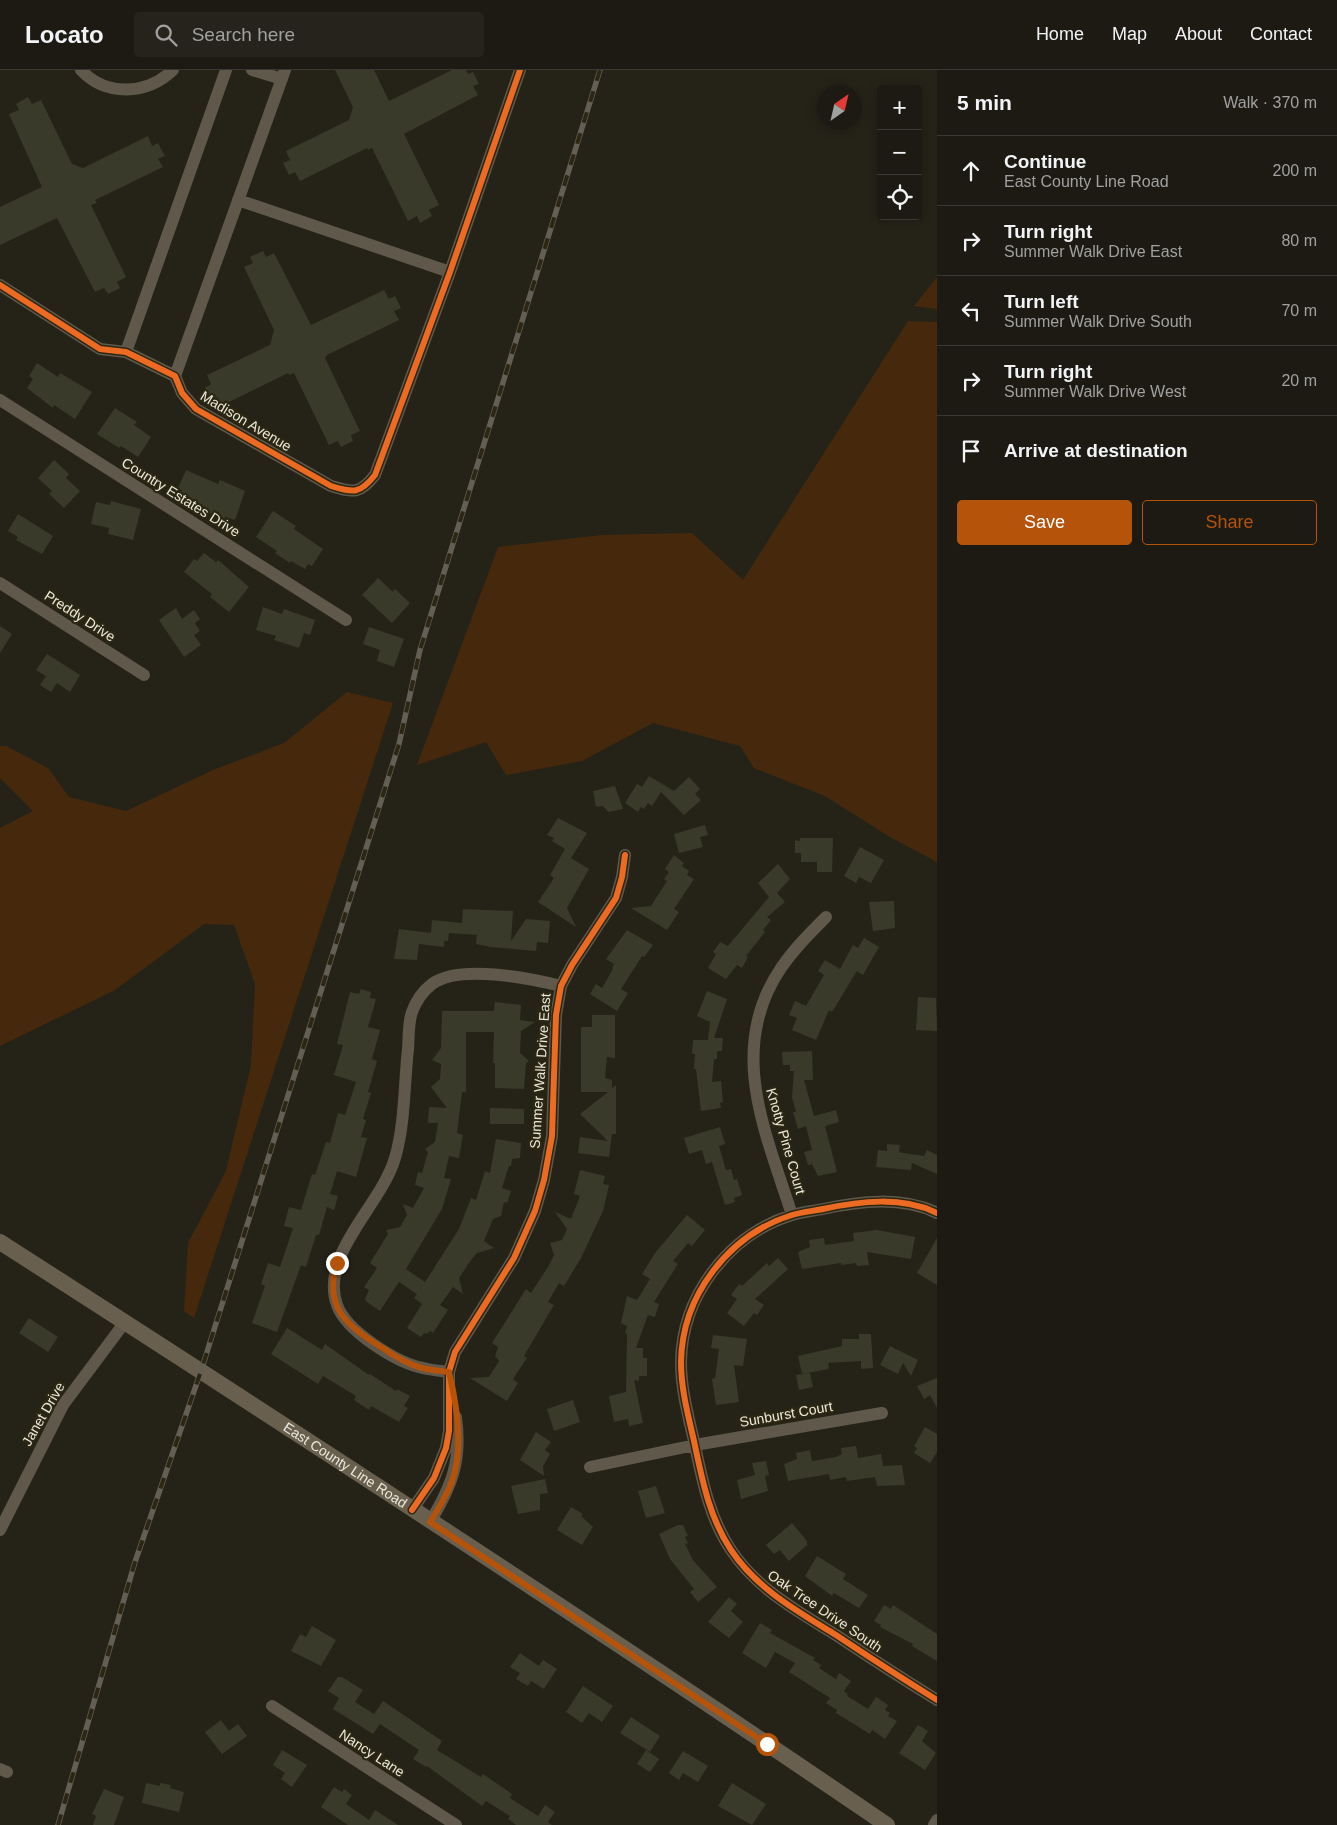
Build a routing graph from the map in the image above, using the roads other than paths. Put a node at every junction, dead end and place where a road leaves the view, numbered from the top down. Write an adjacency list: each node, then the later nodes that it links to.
1 (81, 70): 2 (street)
2 (172, 70)
3 (226, 70): 10 (street)
4 (252, 70): 6 (street)
5 (520, 70): 8 (street)
6 (283, 75): 7 (street)
7 (238, 200): 8 (street); 11 (street)
8 (450, 272): 11 (street, Madison Avenue)
9 (0, 285): 10 (street)
10 (126, 352): 11 (street)
11 (175, 376)
12 (0, 400): 14 (street, Country Estates Drive)
13 (0, 583): 15 (street, Preddy Drive)
14 (346, 620)
15 (144, 675)
16 (625, 855): 18 (street, Summer Walk Drive East)
17 (826, 917): 20 (street, Knotty Pine Court)
18 (561, 986): 23 (street, Summer Walk Drive East); 23 (street)
19 (937, 1213): 20 (street, Oak Tree Drive South)
20 (792, 1215): 25 (street, Oak Tree Drive South)
21 (0, 1242): 22 (main road, East County Line Road)
22 (125, 1322): 27 (main road, East County Line Road); 29 (street, Janet Drive)
23 (449, 1372): 27 (street, Summer Walk Drive East); 28 (street, Summer Walk Drive East)
24 (882, 1413): 25 (street, Sunburst Court)
25 (694, 1445): 26 (street, Sunburst Court); 30 (street, Oak Tree Drive South)
26 (590, 1467)
27 (412, 1510): 28 (main road, East County Line Road)
28 (430, 1522): 34 (main road, East County Line Road)
29 (0, 1530)
30 (937, 1700)
31 (272, 1706): 33 (street, Nancy Lane)
32 (937, 1820): 35 (street)
33 (456, 1825)
34 (887, 1825)
35 (934, 1825)

